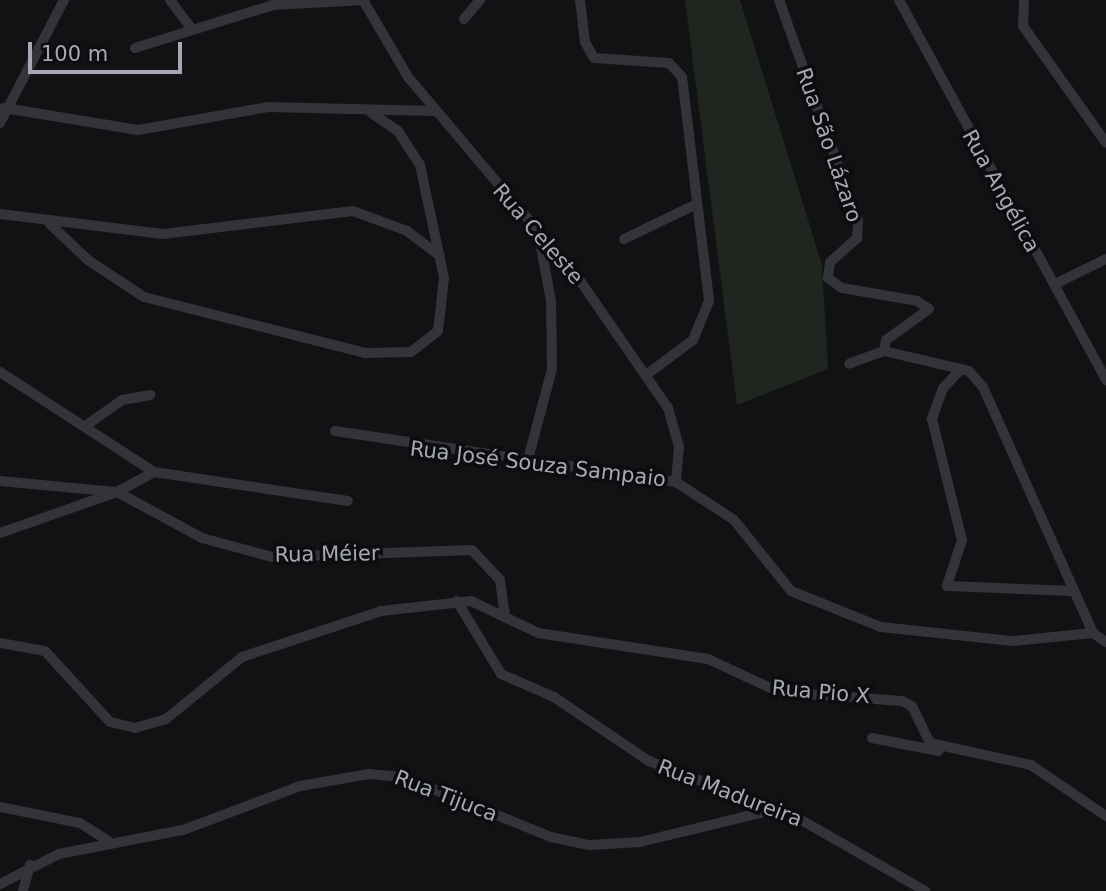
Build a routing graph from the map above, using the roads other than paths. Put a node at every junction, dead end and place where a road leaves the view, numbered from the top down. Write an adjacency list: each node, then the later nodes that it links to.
1 (64, 0): 12 (street)
2 (170, 0): 10 (street)
3 (364, 0): 10 (street); 13 (street, Rua Celeste)
4 (480, 0): 9 (street)
5 (580, 0): 17 (street)
6 (779, 0): 25 (street, Rua São Lázaro)
7 (899, 0): 24 (street, Rua Angélica)
8 (1024, 0): 16 (street)
9 (464, 19)
10 (190, 27): 11 (street)
11 (135, 48)
12 (4, 108): 14 (street); 15 (street)
13 (435, 111): 14 (street); 20 (street, Rua Celeste)
14 (371, 113): 22 (street)
15 (0, 123)
16 (1106, 143)
17 (695, 205): 21 (street); 29 (street)
18 (0, 214): 19 (street)
19 (50, 224): 22 (street); 22 (street)
20 (539, 235): 29 (street, Rua Celeste); 34 (street)
21 (624, 239)
22 (440, 256)
23 (1105, 261): 24 (street)
24 (1055, 284): 30 (street, Rua Angélica)
25 (884, 351): 26 (street, Rua São Lázaro); 27 (street)
26 (849, 364)
27 (961, 369): 41 (street); 41 (street)
28 (0, 372): 32 (street)
29 (646, 375): 37 (street, Rua Celeste)
30 (1106, 380)
31 (151, 395): 32 (street)
32 (88, 425): 35 (street)
33 (335, 432): 34 (street, Rua José Souza Sampaio)
34 (527, 463): 37 (street, Rua José Souza Sampaio)
35 (154, 472): 38 (street); 39 (street)
36 (0, 481): 38 (street)
37 (676, 481): 44 (street, Rua José Souza Sampaio)
38 (117, 492): 40 (street); 43 (street, Rua Méier)
39 (348, 501)
40 (0, 533)
41 (1073, 591): 44 (street)
42 (457, 601): 43 (street); 46 (street); 50 (street, Rua Madureira)
43 (505, 616): 48 (street, Rua Pio X)
44 (1093, 633): 45 (street)
45 (1106, 642)
46 (0, 643)
47 (872, 738): 48 (street)
48 (955, 747): 51 (street, Rua Pio X)
49 (0, 807): 52 (street)
50 (776, 809): 52 (street, Rua Tijuca); 56 (street, Rua Madureira)
51 (1106, 816)
52 (107, 840): 53 (street, Rua Tijuca)
53 (30, 865): 54 (street, Rua Tijuca); 55 (street)
54 (0, 884)
55 (23, 891)
56 (926, 891)

